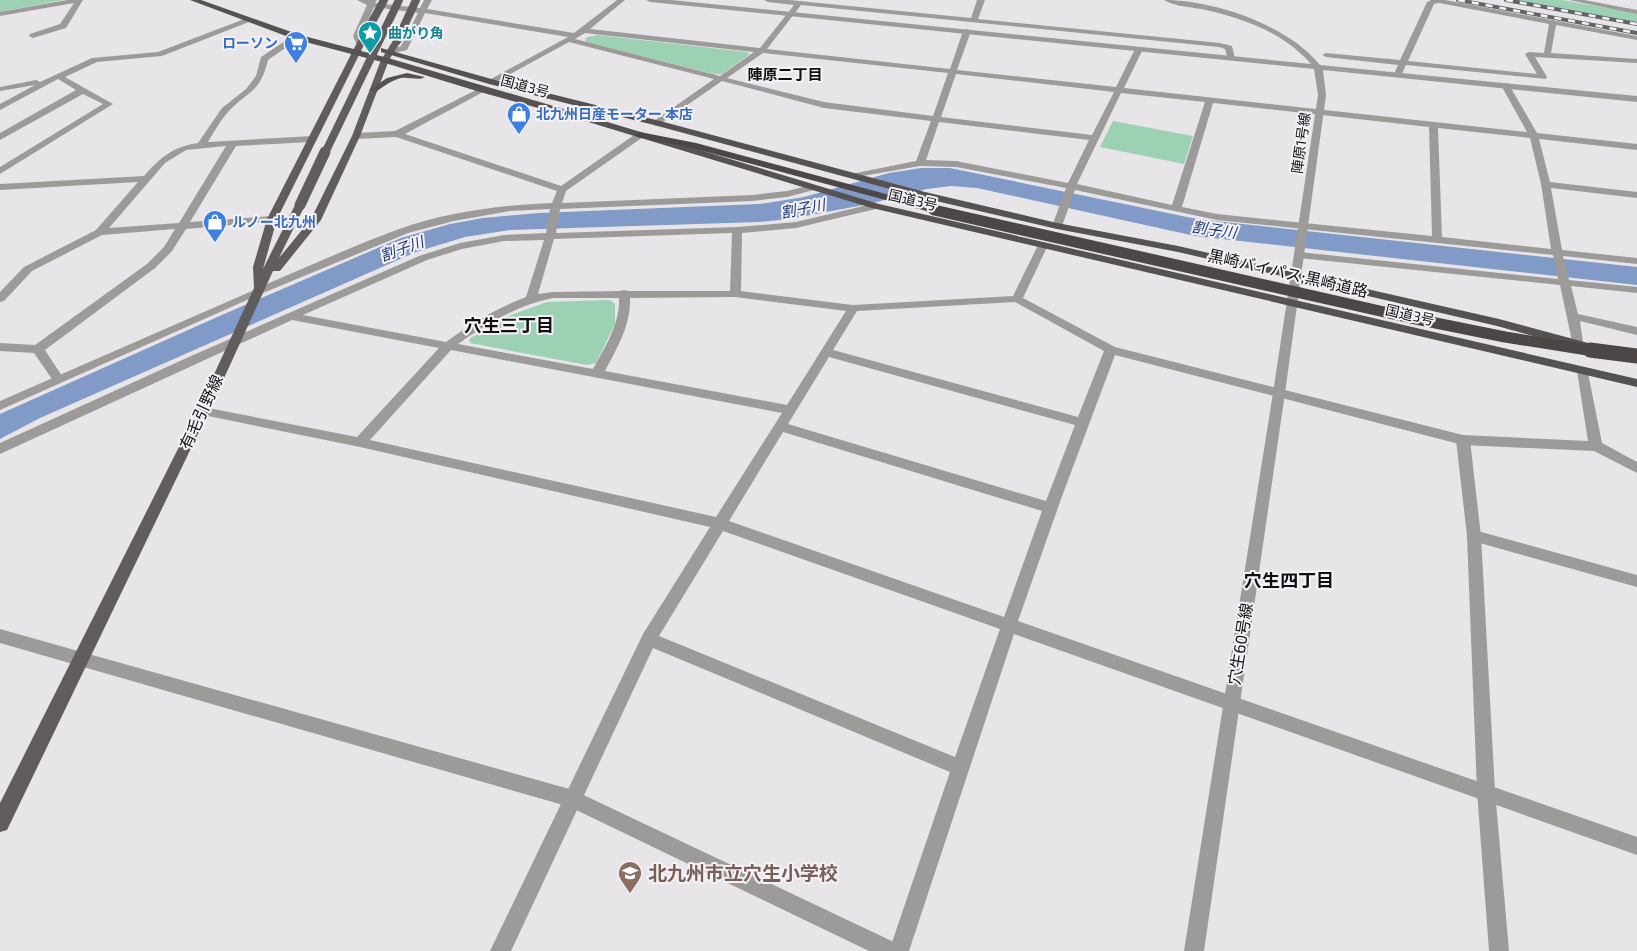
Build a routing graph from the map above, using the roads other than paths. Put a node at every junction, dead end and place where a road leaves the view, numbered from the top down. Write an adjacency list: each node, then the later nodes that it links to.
1 (79, 0): 20 (street); 26 (street)
2 (217, 0): 21 (highway, 国道3号)
3 (361, 0): 15 (street)
4 (384, 0): 30 (main road, bridge)
5 (399, 0): 99 (main road, 有毛引野線, bridge)
6 (416, 0): 35 (main road, bridge)
7 (428, 0): 17 (street)
8 (621, 0): 24 (street)
9 (650, 0): 19 (street)
10 (768, 0): 16 (street)
11 (981, 0): 22 (street)
12 (1168, 0): 39 (street)
13 (1573, 0): 18 (street)
14 (201, 1): 21 (highway, 国道3号)
15 (371, 2): 17 (street); 30 (street)
16 (800, 2): 19 (street); 22 (street)
17 (423, 11): 28 (street); 35 (street)
18 (1637, 12)
19 (790, 13): 25 (street); 32 (street)
20 (0, 14)
21 (251, 16): 27 (highway, 国道3号); 42 (street)
22 (974, 21): 36 (street)
23 (1552, 22): 29 (street); 34 (street); 38 (street)
24 (584, 31): 28 (street); 32 (street)
25 (967, 31): 31 (street); 40 (street)
26 (33, 36)
27 (297, 37): 30 (highway, 国道3号); 67 (street)
28 (573, 38): 43 (street); 45 (street)
29 (1637, 38)
30 (357, 46): 35 (highway, 国道3号); 65 (main road)
31 (1139, 49): 36 (street); 51 (street)
32 (762, 50): 40 (street); 43 (street)
33 (1326, 55): 38 (street)
34 (1547, 55): 37 (street); 38 (street)
35 (387, 56): 45 (highway, 国道3号); 49 (main road); 50 (highway, 国道3号)
36 (1231, 58): 39 (street)
37 (1637, 61)
38 (1404, 62): 41 (street)
39 (1317, 66): 41 (street); 55 (street, 陣原1号線)
40 (954, 72): 51 (street); 56 (street)
41 (1398, 74): 46 (street)
42 (59, 76): 44 (street); 48 (street)
43 (719, 79): 56 (street); 57 (street)
44 (50, 80): 47 (street); 54 (street)
45 (492, 82): 57 (highway, 国道3号)
46 (1505, 85): 52 (street); 62 (street)
47 (0, 89)
48 (83, 90): 63 (street); 70 (street)
49 (373, 90): 50 (highway); 61 (main road)
50 (483, 90): 59 (street); 60 (highway, 国道3号)
51 (1119, 90): 53 (street); 64 (street)
52 (1637, 99)
53 (1210, 100): 55 (street); 82 (street)
54 (0, 107)
55 (1319, 112): 58 (street); 87 (street, 陣原1号線)
56 (937, 119): 64 (street); 69 (street)
57 (657, 123): 71 (highway, 国道3号)
58 (1433, 124): 62 (street); 91 (street)
59 (397, 134): 61 (street); 78 (street)
60 (640, 135): 75 (highway, 黒崎バイパス;黒崎道路); 77 (highway, 国道3号); 78 (street)
61 (356, 136): 99 (main road)
62 (1534, 136): 68 (street); 73 (street)
63 (0, 137)
64 (1095, 138): 76 (street)
65 (312, 139): 66 (street); 84 (main road)
66 (233, 143): 67 (street); 85 (street)
67 (201, 145): 72 (street)
68 (1637, 147)
69 (920, 163): 71 (street); 76 (street)
70 (0, 171)
71 (854, 176): 86 (highway, 国道3号)
72 (144, 179): 74 (street); 89 (street)
73 (1546, 184): 79 (street); 94 (street)
74 (0, 187)
75 (827, 187): 77 (highway, 国道3号); 80 (highway, 国道3号); 117 (highway, 黒崎バイパス;黒崎道路, bridge)
76 (1071, 187): 82 (street); 83 (street)
77 (811, 188): 81 (street)
78 (562, 190): 81 (street)
79 (1637, 195)
80 (872, 205): 88 (street); 92 (highway, 国道3号)
81 (556, 208): 90 (street); 99 (street)
82 (1176, 209): 87 (street)
83 (1062, 211): 86 (street)
84 (272, 219): 85 (street); 99 (main road)
85 (183, 225): 89 (street); 114 (street)
86 (1057, 226): 96 (highway, 国道3号)
87 (1303, 227): 91 (street); 93 (street, 陣原1号線)
88 (737, 230): 90 (street); 101 (street)
89 (100, 232): 102 (street)
90 (551, 235): 103 (street); 108 (street)
91 (1436, 240): 94 (street)
92 (1043, 245): 104 (street); 105 (highway, 国道3号)
93 (1300, 253): 96 (street, 穴生60号線); 97 (street)
94 (1558, 254): 95 (street); 97 (street)
95 (1637, 261)
96 (1295, 277): 105 (street, 穴生60号線); 111 (highway, 国道3号)
97 (1565, 281): 98 (street); 107 (street)
98 (1637, 290)
99 (259, 291): 110 (main road, 有毛引野線); 121 (street)
100 (624, 293): 101 (street); 103 (street); 120 (street)
101 (735, 294): 106 (street)
102 (1, 296)
103 (531, 299): 112 (street)
104 (1017, 299): 106 (street); 115 (street)
105 (1291, 302): 119 (highway, 国道3号); 123 (street, 穴生60号線)
106 (853, 308): 116 (street)
107 (1573, 316): 109 (street); 111 (street)
108 (293, 317): 110 (street); 112 (street)
109 (1637, 331)
110 (236, 339): 126 (main road, 有毛引野線); 132 (street)
111 (1577, 343): 117 (highway); 118 (highway, 国道3号)
112 (448, 345): 120 (street); 130 (street)
113 (0, 347): 114 (street)
114 (38, 349): 121 (street)
115 (1111, 350): 123 (street); 127 (street)
116 (826, 352): 125 (street); 127 (street)
117 (1637, 355)
118 (1637, 361)
119 (1583, 371): 122 (highway, 国道3号); 131 (street)
120 (597, 374): 125 (street)
121 (58, 379): 124 (street)
122 (1637, 383)
123 (1279, 393): 129 (street); 142 (street, 穴生60号線)
124 (0, 406)
125 (789, 410): 128 (street)
126 (203, 411): 130 (street); 141 (main road, 有毛引野線)
127 (1082, 423): 134 (street)
128 (780, 426): 134 (street); 135 (street)
129 (1463, 440): 131 (street); 136 (street)
130 (360, 442): 135 (street)
131 (1596, 446): 133 (street)
132 (0, 449)
133 (1637, 468)
134 (1052, 508): 138 (street)
135 (721, 524): 138 (street); 140 (street)
136 (1474, 536): 137 (street); 144 (street)
137 (1637, 581)
138 (1009, 626): 142 (street); 143 (street)
139 (0, 636): 141 (street)
140 (649, 639): 143 (street); 145 (street)
141 (80, 660): 145 (street); 146 (main road, 有毛引野線)
142 (1231, 704): 144 (street); 151 (street, 穴生60号線)
143 (961, 768): 150 (street)
144 (1486, 791): 147 (street); 152 (street)
145 (573, 798): 148 (street); 149 (street)
146 (0, 823)
147 (1637, 846)
148 (500, 951)
149 (891, 951)
150 (899, 951)
151 (1194, 951)
152 (1499, 951)

